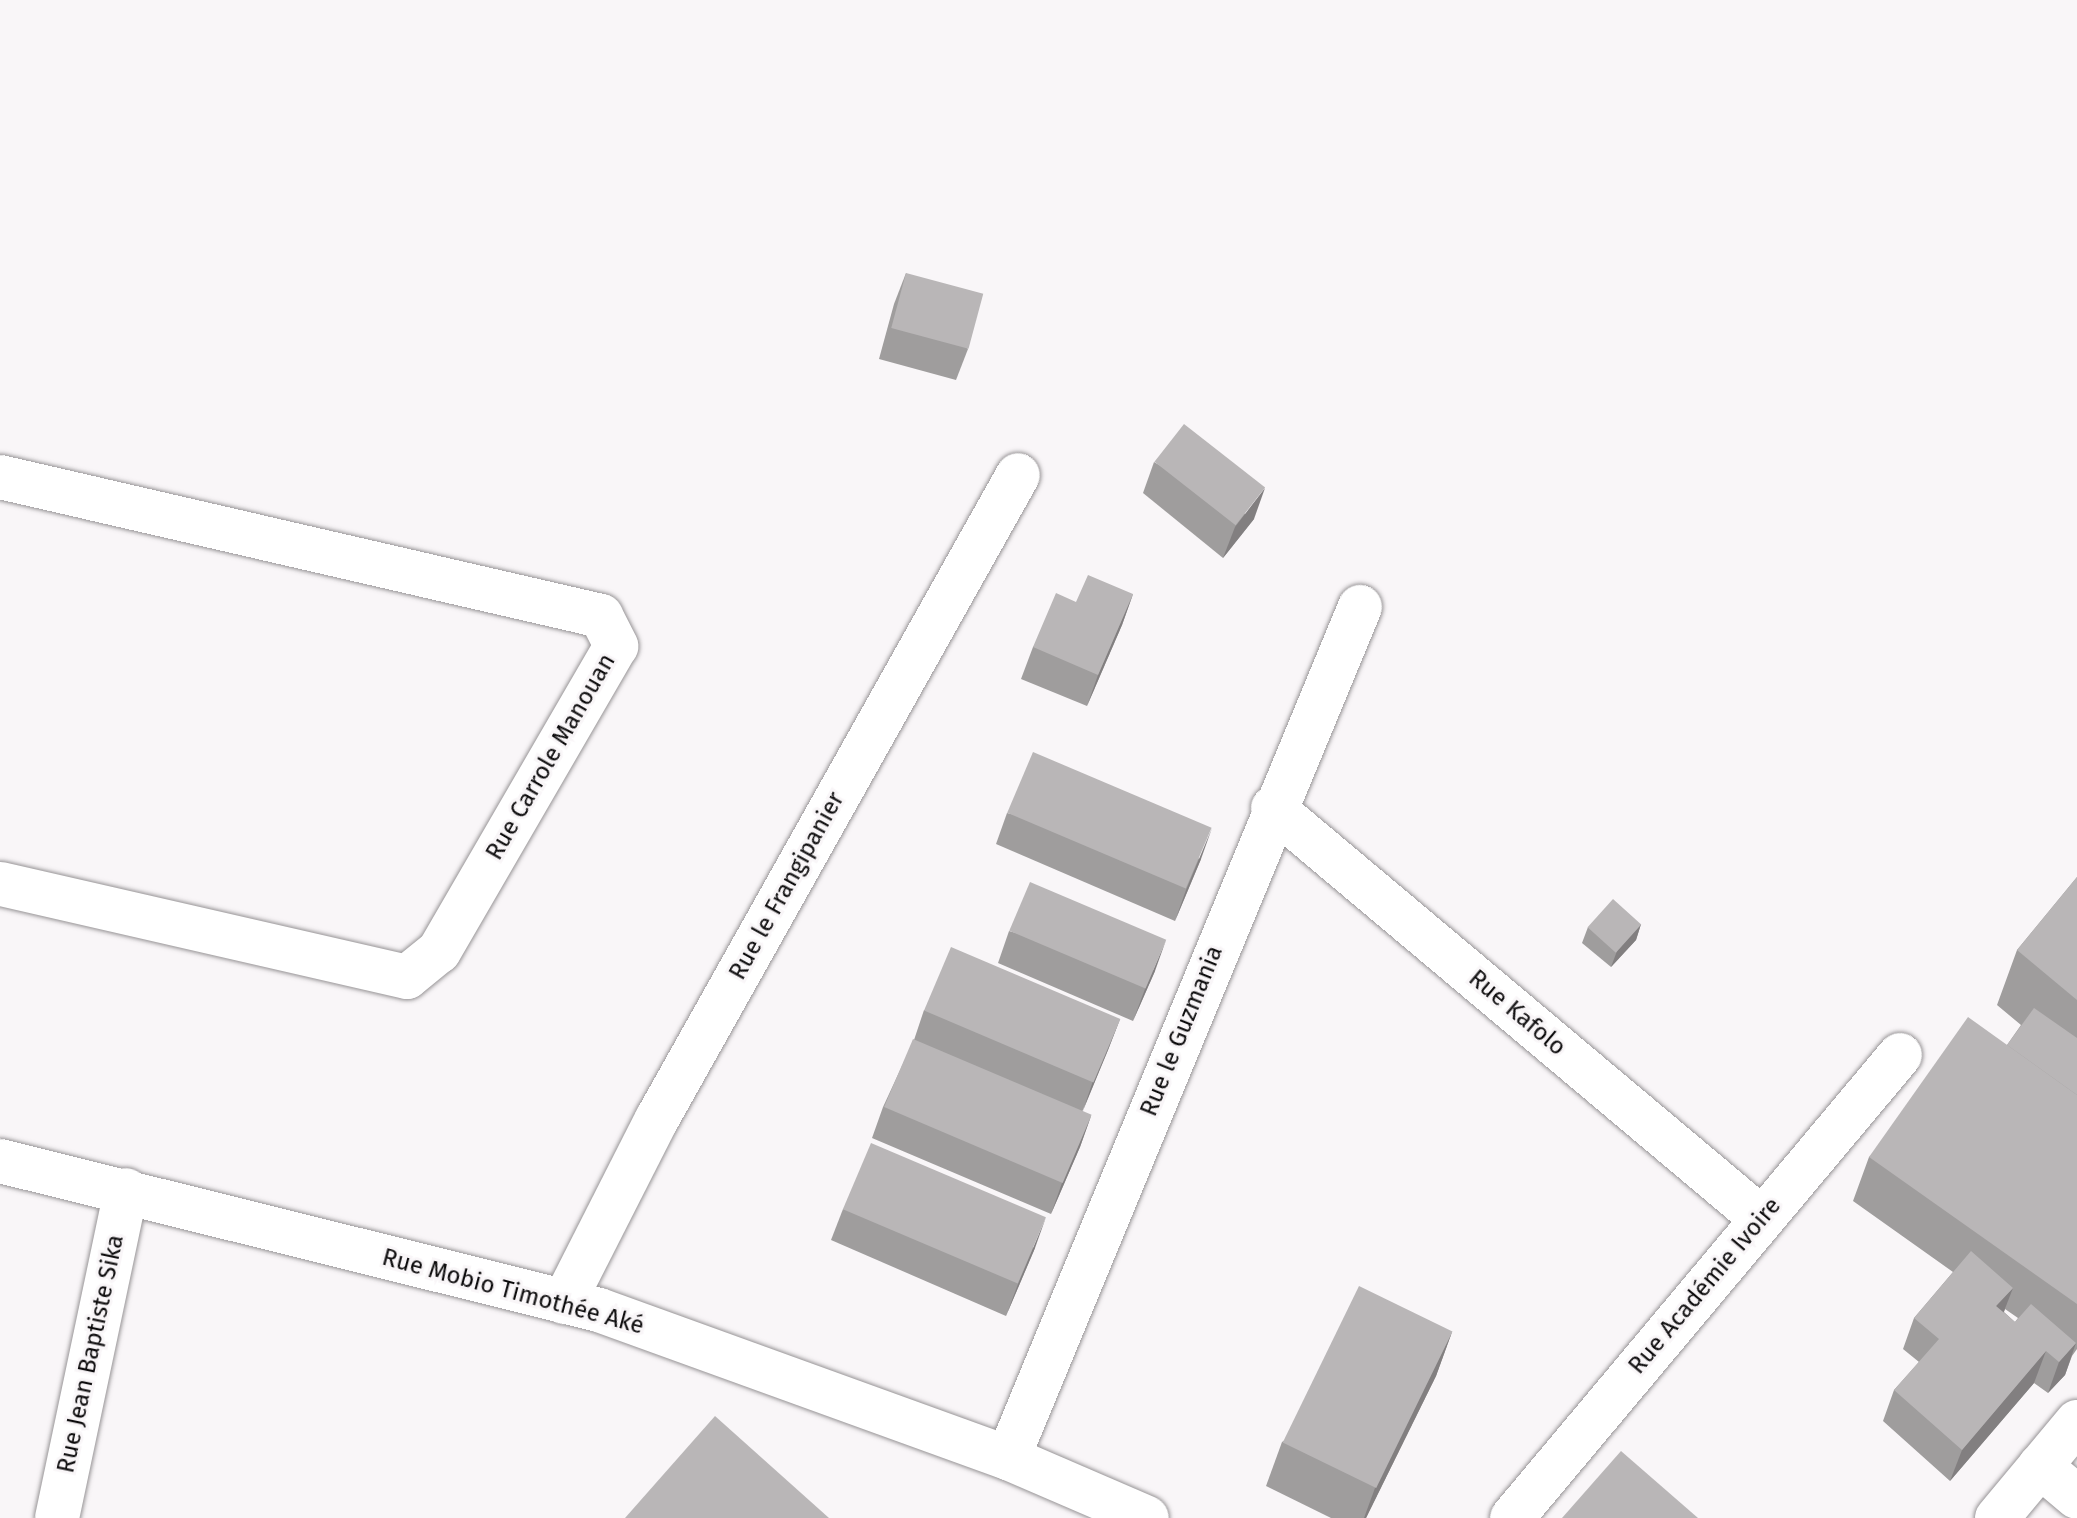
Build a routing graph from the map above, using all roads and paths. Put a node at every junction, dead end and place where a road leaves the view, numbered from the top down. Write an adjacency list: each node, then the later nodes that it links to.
1 (1018, 475): 10 (street, Rue le Frangipanier)
2 (0, 477): 5 (street, Rue Carrole Manouan)
3 (1360, 607): 4 (street, Rue le Guzmania)
4 (1273, 808): 9 (street, Rue Kafolo); 12 (street, Rue le Guzmania)
5 (0, 884)
6 (1900, 1055): 9 (street, Rue Académie Ivoire)
7 (0, 1161): 8 (street, Rue Mobio Timothée Aké)
8 (126, 1190): 10 (street, Rue Mobio Timothée Aké); 15 (street, Rue Jean Baptiste Sika)
9 (1761, 1218): 17 (street, Rue Académie Ivoire)
10 (564, 1302): 12 (street, Rue Mobio Timothée Aké)
11 (2077, 1422): 13 (street)
12 (1008, 1458): 16 (street, Rue Mobio Timothée Aké)
13 (2040, 1466): 14 (street); 18 (street)
14 (2077, 1497)
15 (57, 1518)
16 (1147, 1518)
17 (1512, 1518)
18 (1997, 1518)

